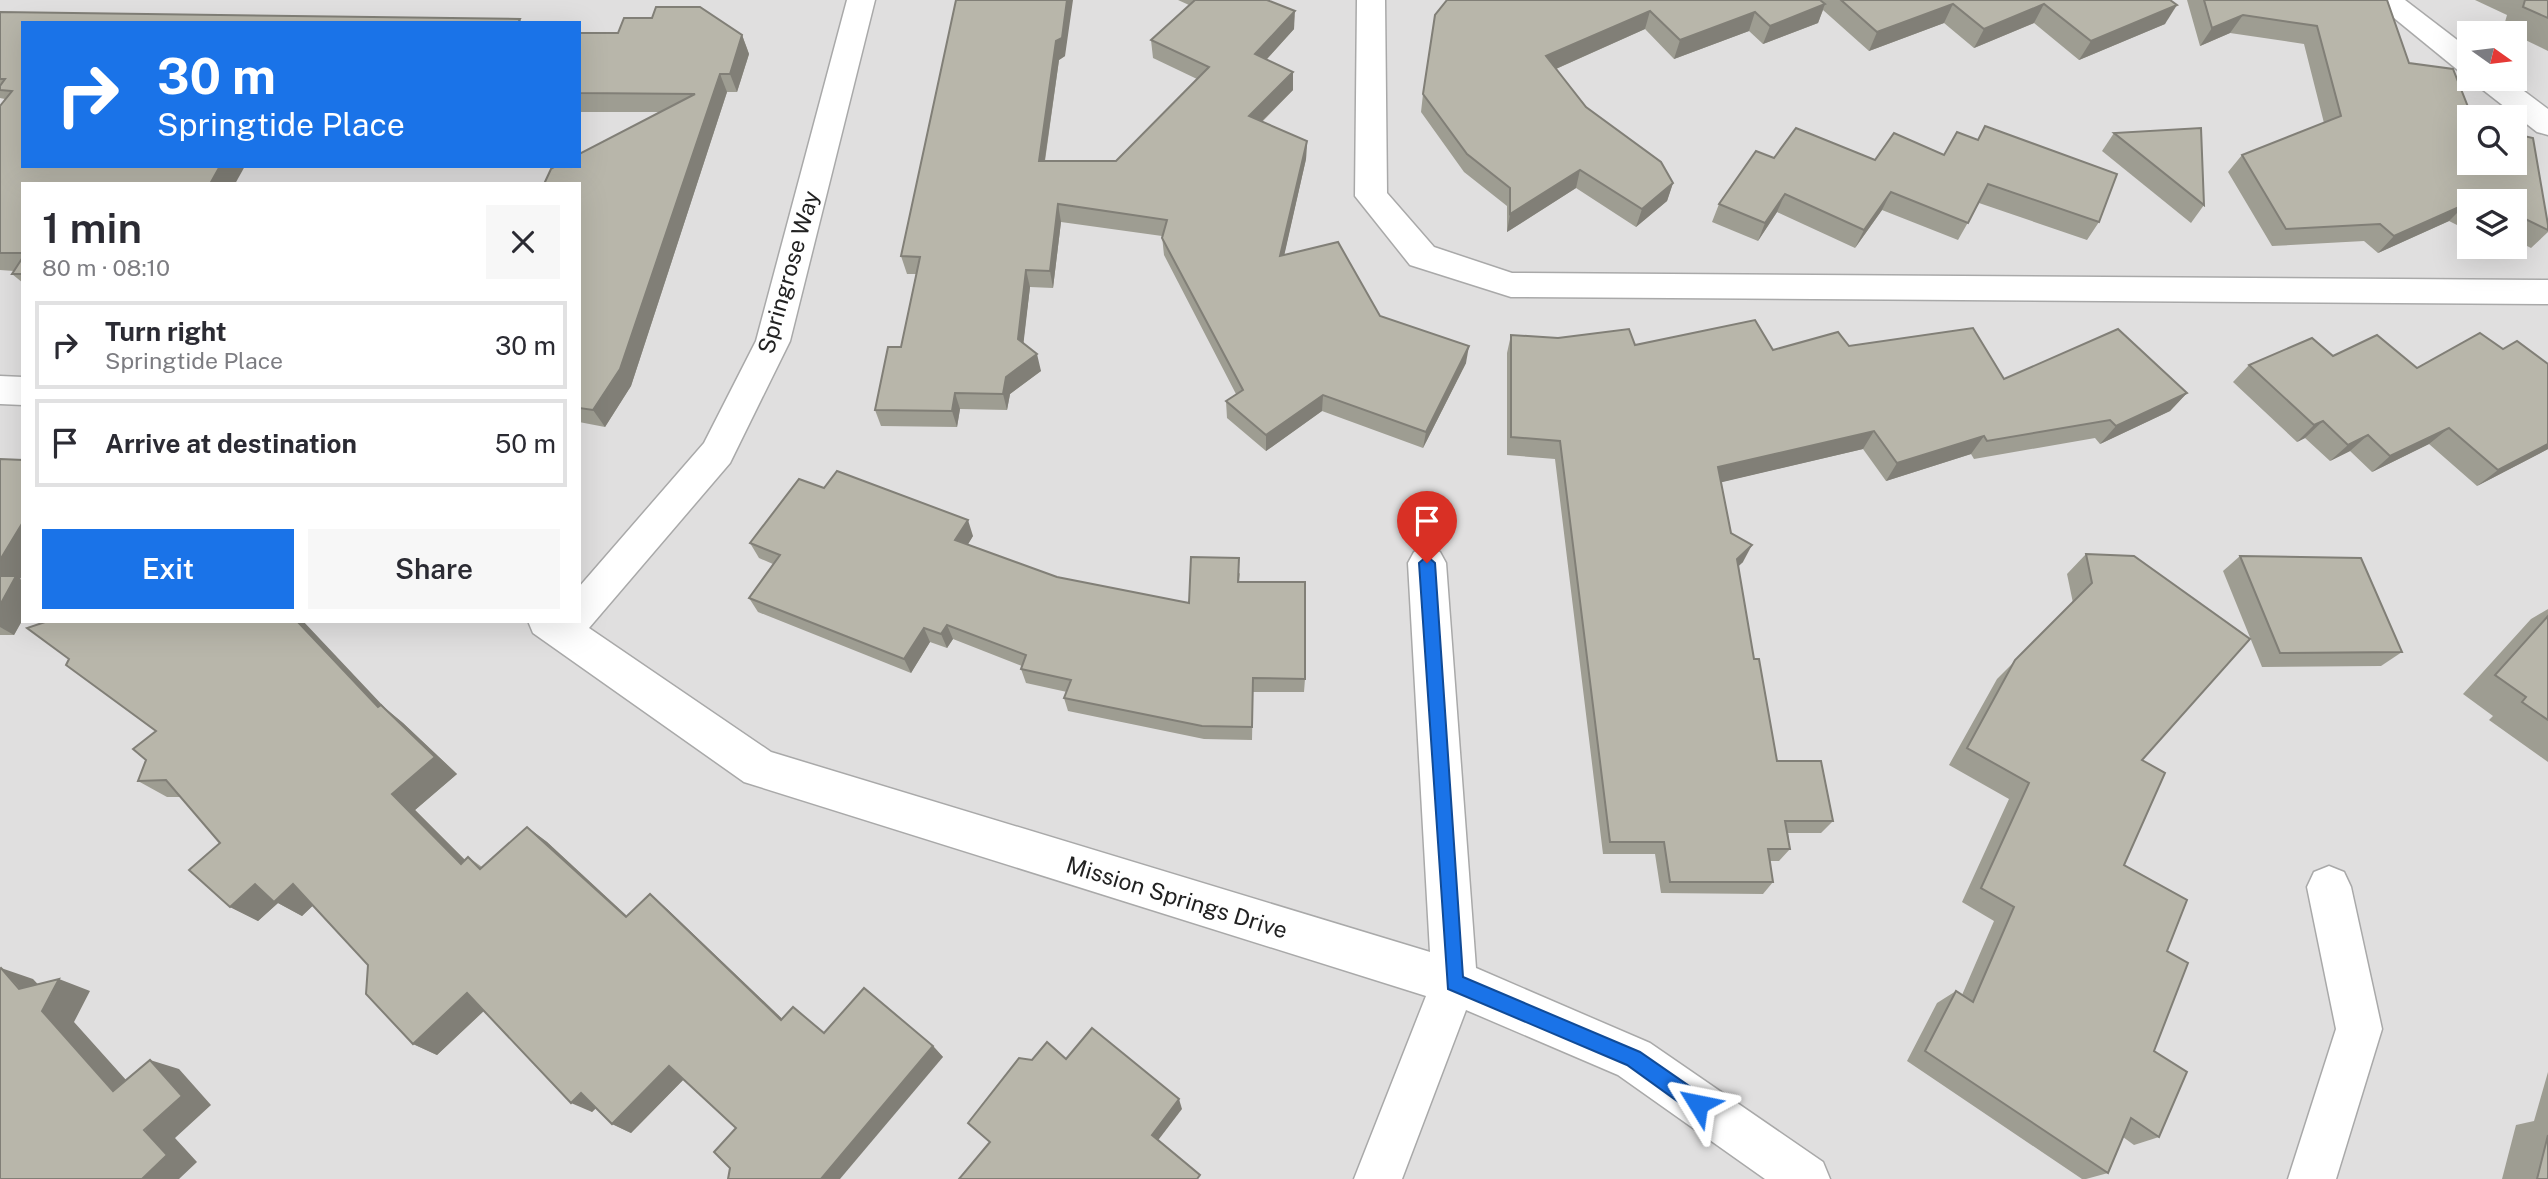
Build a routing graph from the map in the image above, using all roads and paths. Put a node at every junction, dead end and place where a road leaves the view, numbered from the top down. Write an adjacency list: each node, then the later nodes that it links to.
1 (861, 0): 11 (street, Springrose Way)
2 (1371, 0): 7 (street)
3 (2386, 0): 4 (street)
4 (2457, 55)
5 (2504, 91): 6 (street)
6 (2548, 125)
7 (2548, 292)
8 (0, 390): 9 (street)
9 (21, 391)
10 (1427, 563): 14 (street)
11 (581, 605)
12 (567, 623): 14 (street, Mission Springs Drive)
13 (2329, 887): 17 (street)
14 (1454, 982): 15 (street); 16 (street, Mission Springs Drive)
15 (1378, 1179)
16 (1805, 1179)
17 (2312, 1179)

